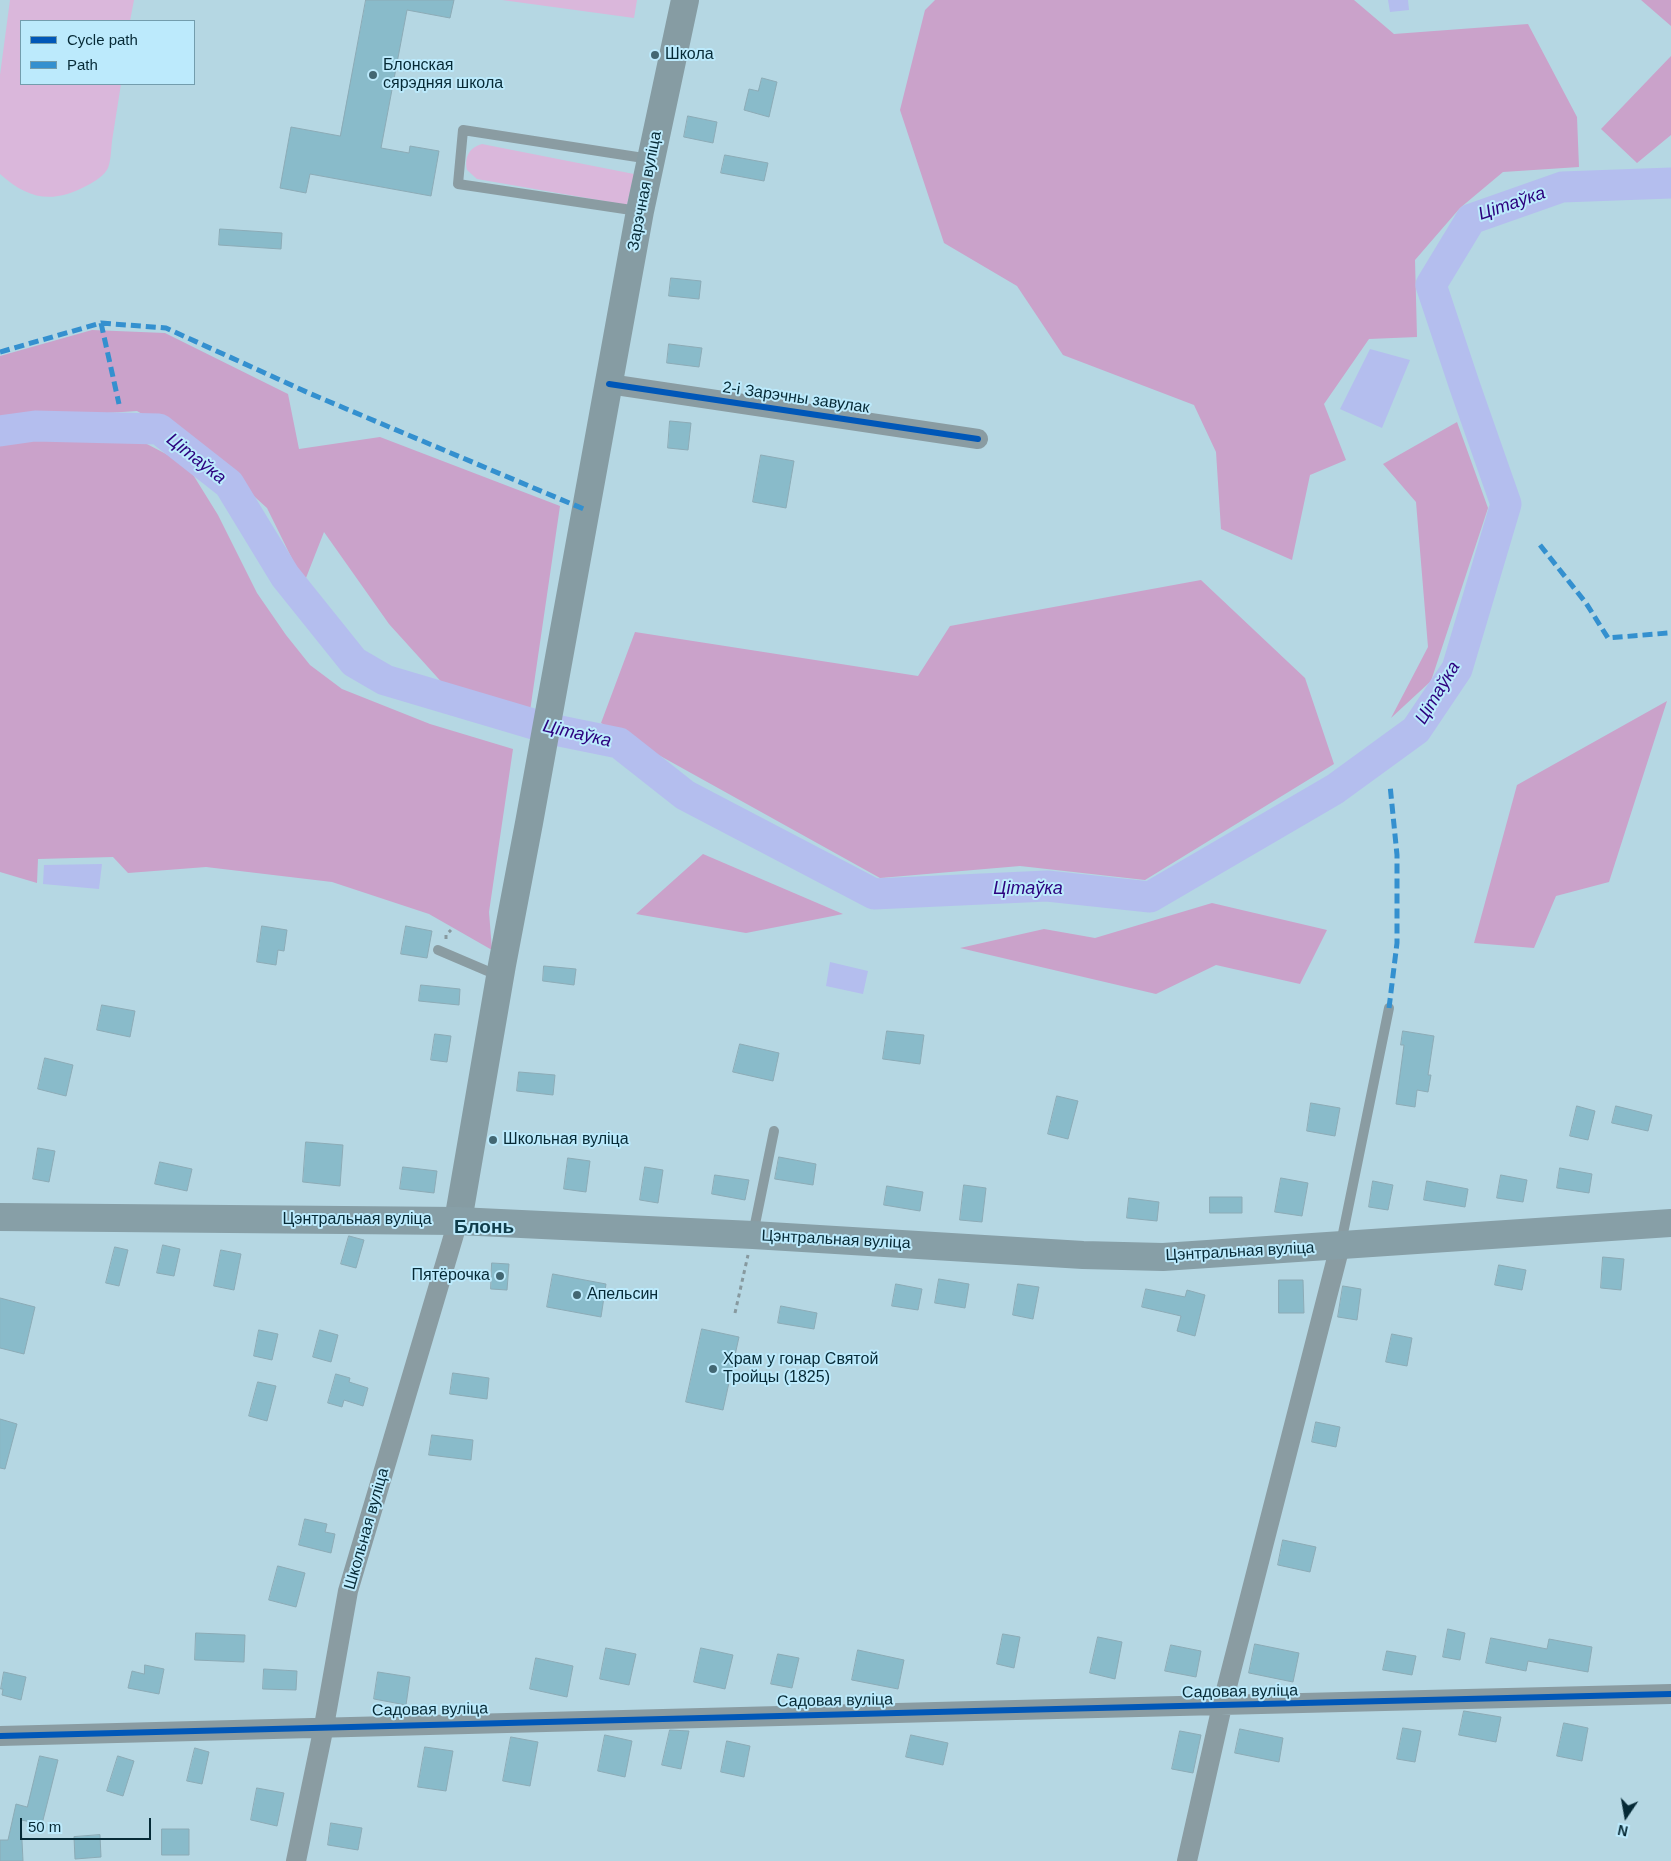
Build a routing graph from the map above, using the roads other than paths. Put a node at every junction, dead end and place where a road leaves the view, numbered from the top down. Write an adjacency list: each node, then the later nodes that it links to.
1 (685, 0): 2 (main road, Зарэчная вуліца)
2 (651, 159): 3 (main road, Зарэчная вуліца); 3 (lane)
3 (640, 212): 4 (main road, Зарэчная вуліца)
4 (610, 384): 5 (street, 2-і Зарэчны завулак); 6 (main road, Зарэчная вуліца)
5 (978, 439)
6 (564, 635): 8 (main road, Школьная вуліца)
7 (438, 950): 8 (lane)
8 (501, 971): 12 (main road, Школьная вуліца)
9 (1388, 1008): 15 (lane)
10 (774, 1131): 14 (lane)
11 (0, 1217): 12 (main road, Цэнтральная вуліца)
12 (458, 1221): 14 (main road, Цэнтральная вуліца); 18 (street, Школьная вуліца)
13 (1671, 1223): 15 (main road, Цэнтральная вуліца)
14 (752, 1235): 15 (main road, Цэнтральная вуліца)
15 (1340, 1246): 17 (street)
16 (1671, 1694): 17 (street, Садовая вуліца)
17 (1222, 1706): 18 (street, Садовая вуліца); 21 (street)
18 (324, 1726): 19 (street, Садовая вуліца); 20 (street, Школьная вуліца)
19 (0, 1736)
20 (296, 1861)
21 (1187, 1861)

